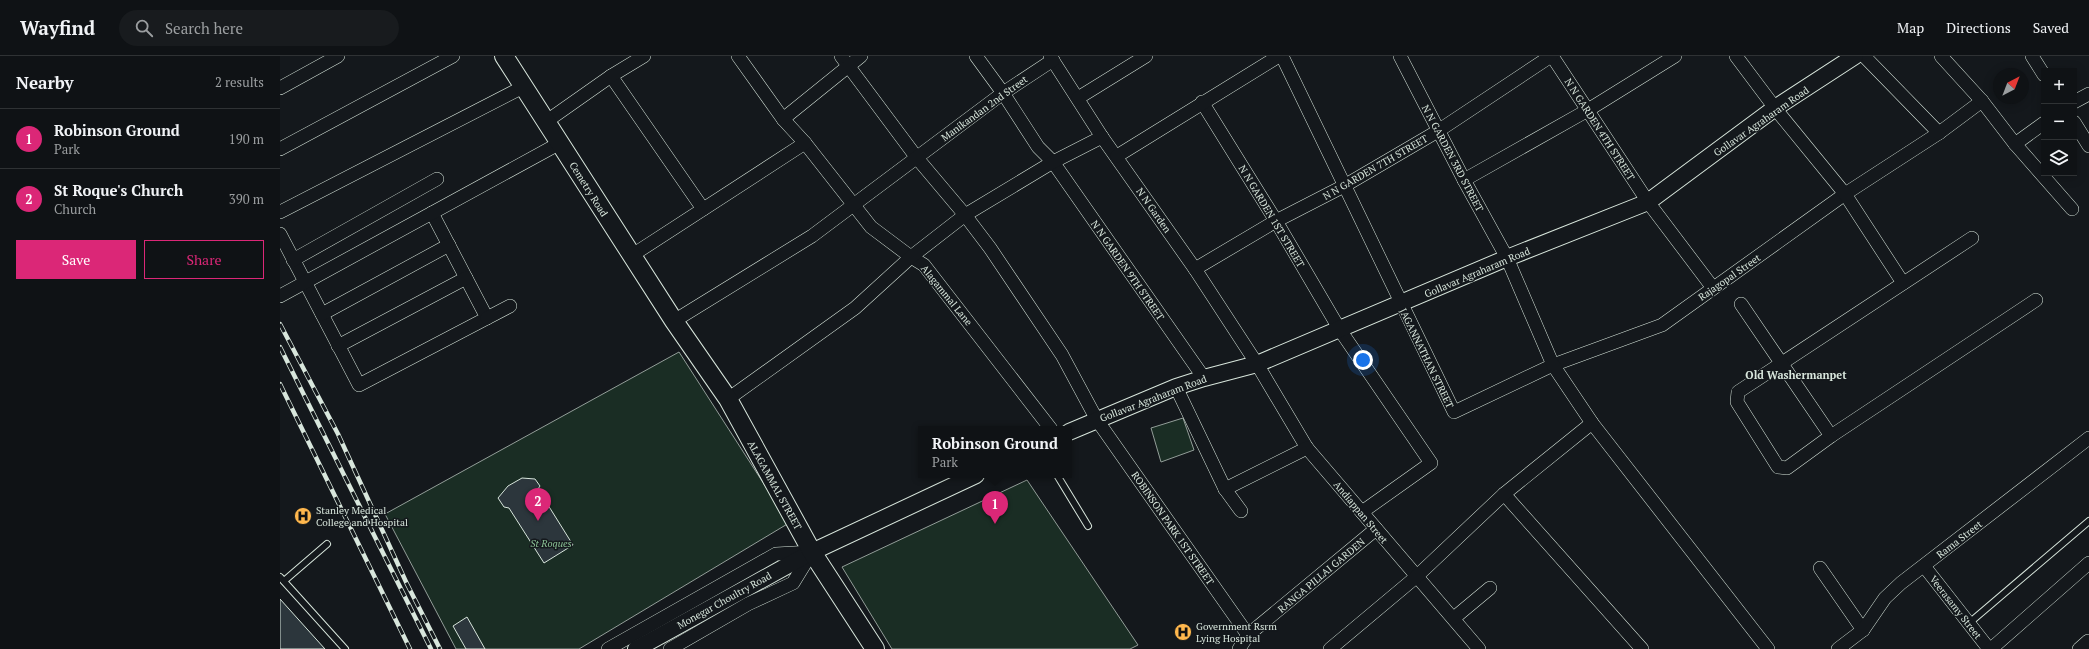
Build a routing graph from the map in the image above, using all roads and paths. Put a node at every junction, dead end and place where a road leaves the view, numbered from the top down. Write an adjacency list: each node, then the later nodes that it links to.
1 (338, 56): 24 (street)
2 (453, 56): 44 (street)
3 (504, 56): 23 (main road, Cemetry Road)
4 (644, 56): 22 (street)
5 (738, 56): 33 (street, Alagammal Lane)
6 (861, 56): 20 (street)
7 (976, 56): 25 (street, N N GARDEN 9TH STREET)
8 (1146, 56): 27 (street)
9 (1279, 56): 30 (street)
10 (1282, 56): 50 (street, JAGANNATHAN STREET)
11 (1400, 56): 37 (street, N N GARDEN 3RD STREET)
12 (1552, 56): 32 (street, N N GARDEN 4TH STREET); 37 (street, N N GARDEN 7TH STREET)
13 (1674, 56): 32 (street)
14 (1736, 56): 31 (street)
15 (1855, 56): 31 (street, Gollavar Agraharam Road)
16 (1864, 56): 38 (street)
17 (1941, 56): 29 (street)
18 (2032, 56): 21 (street)
19 (1051, 58): 25 (street, Manikandan 2nd Street); 27 (street, N N Garden)
20 (844, 61): 33 (street); 46 (street, ROBINSON PARK 1ST STREET)
21 (2041, 70)
22 (611, 76): 34 (street); 55 (street)
23 (525, 86): 34 (main road, Cemetry Road); 56 (street)
24 (280, 88)
25 (1003, 93): 46 (street, Manikandan 2nd Street); 47 (street, N N GARDEN 9TH STREET)
26 (2089, 94): 28 (street)
27 (1078, 98): 39 (street, N N Garden)
28 (2077, 100)
29 (1982, 101): 38 (street, Rajagopal Street); 42 (street)
30 (1202, 102): 45 (street); 59 (street, N N GARDEN 1ST STREET)
31 (1775, 108): 51 (street); 52 (street, Gollavar Agraharam Road)
32 (1588, 110): 49 (street); 52 (street, N N GARDEN 4TH STREET)
33 (783, 119): 41 (street, Alagammal Lane)
34 (547, 121): 40 (main road, Cemetry Road)
35 (2041, 125): 42 (street)
36 (2077, 127): 43 (street)
37 (1438, 131): 49 (street, N N GARDEN 3RD STREET); 50 (street, N N GARDEN 7TH STREET)
38 (1939, 134): 51 (street, Rajagopal Street)
39 (1102, 137): 45 (street, N N Garden); 47 (street)
40 (560, 143): 57 (street); 63 (main road, Cemetry Road)
41 (805, 143): 53 (street, Alagammal Lane); 55 (street)
42 (2014, 144): 54 (street)
43 (2089, 146)
44 (280, 149)
45 (1117, 156): 67 (street, N N Garden)
46 (917, 158): 53 (street, Manikandan 2nd Street); 58 (street, ROBINSON PARK 1ST STREET)
47 (1053, 162): 58 (street); 85 (street, N N GARDEN 9TH STREET)
48 (437, 179): 66 (street)
49 (1464, 180): 65 (street, N N GARDEN 3RD STREET)
50 (1344, 186): 59 (street, N N GARDEN 7TH STREET); 74 (street, JAGANNATHAN STREET)
51 (1845, 194): 70 (street); 71 (street, Rajagopal Street)
52 (1648, 202): 65 (street, Gollavar Agraharam Road); 71 (street, N N GARDEN 4TH STREET)
53 (854, 205): 64 (street, Alagammal Lane); 79 (street, Manikandan 2nd Street)
54 (2072, 209)
55 (703, 210): 63 (street)
56 (280, 212)
57 (432, 213): 62 (street); 69 (street)
58 (965, 215): 64 (street); 89 (street, ROBINSON PARK 1ST STREET)
59 (1276, 221): 67 (street, N N GARDEN 7TH STREET); 80 (street, N N GARDEN 1ST STREET)
60 (280, 234): 66 (street)
61 (1972, 238): 70 (street)
62 (449, 245): 68 (street); 77 (street)
63 (632, 256): 79 (main road, Cemetry Road)
64 (911, 257): 87 (street); 91 (street, Alagammal Lane)
65 (1507, 258): 74 (street, Gollavar Agraharam Road); 84 (street, N N GARDEN 3RD STREET)
66 (293, 260): 69 (street)
67 (1195, 269): 83 (street, N N Garden)
68 (466, 278): 78 (street); 81 (street)
69 (305, 282): 72 (street); 77 (street)
70 (1903, 283): 82 (street)
71 (1713, 288): 84 (street, Rajagopal Street)
72 (280, 296)
73 (2036, 300): 93 (street)
74 (1401, 304): 80 (street, Gollavar Agraharam Road); 88 (street, JAGANNATHAN STREET)
75 (1741, 304): 82 (street)
76 (510, 306): 78 (street)
77 (322, 314): 81 (street)
78 (487, 318): 81 (street)
79 (674, 321): 87 (main road, ALAGAMMAL STREET)
80 (1340, 330): 83 (street, Gollavar Agraharam Road); 101 (street, N N GARDEN 1ST STREET)
81 (338, 346)
82 (1782, 363): 93 (street); 93 (street)
83 (1257, 364): 85 (street, Gollavar Agraharam Road); 95 (street, Andiappan Street)
84 (1553, 365): 88 (street, Rajagopal Street); 90 (street, N N GARDEN 3RD STREET)
85 (1204, 378): 86 (street, Gollavar Agraharam Road)
86 (1176, 387): 89 (street, Gollavar Agraharam Road); 98 (street)
87 (728, 399): 106 (main road, ALAGAMMAL STREET)
88 (1454, 412)
89 (1097, 420): 92 (street, Gollavar Agraharam Road); 116 (street, ROBINSON PARK 1ST STREET)
90 (1592, 423): 99 (street); 126 (street, N N GARDEN 3RD STREET)
91 (1049, 426)
92 (1072, 431)
93 (1831, 436)
94 (2089, 438): 108 (street, Rama Street)
95 (1307, 448): 98 (street); 101 (street, Andiappan Street)
96 (970, 478): 106 (street)
97 (1059, 478): 103 (lane)
98 (1225, 489): 100 (street)
99 (1504, 494): 110 (street); 125 (street)
100 (1241, 511)
101 (1362, 512): 104 (street, Andiappan Street)
102 (2089, 521): 114 (lane)
103 (1088, 526)
104 (1376, 529): 110 (street, Andiappan Street); 116 (street, RANGA PILLAI GARDEN)
105 (327, 544): 111 (lane)
106 (812, 552): 118 (street); 119 (street, Monegar Choultry Road); 120 (street); 121 (main road, ALAGAMMAL STREET)
107 (2089, 563): 128 (street)
108 (1924, 566): 114 (street, Veerasamy Street); 115 (street, Rama Street)
109 (1820, 568): 115 (street)
110 (1416, 577): 113 (street, Andiappan Street); 123 (street)
111 (282, 579): 117 (lane)
112 (1490, 588): 113 (street)
113 (1454, 618): 124 (street, Andiappan Street)
114 (1968, 624): 128 (street, Veerasamy Street)
115 (1863, 630): 127 (street, Rama Street)
116 (1248, 635): 122 (street, RANGA PILLAI GARDEN)
117 (346, 649)
118 (608, 649)
119 (636, 649)
120 (670, 649)
121 (875, 649)
122 (1239, 649)
123 (1330, 649)
124 (1478, 649)
125 (1642, 649)
126 (1768, 649)
127 (1838, 649)
128 (1990, 649)

